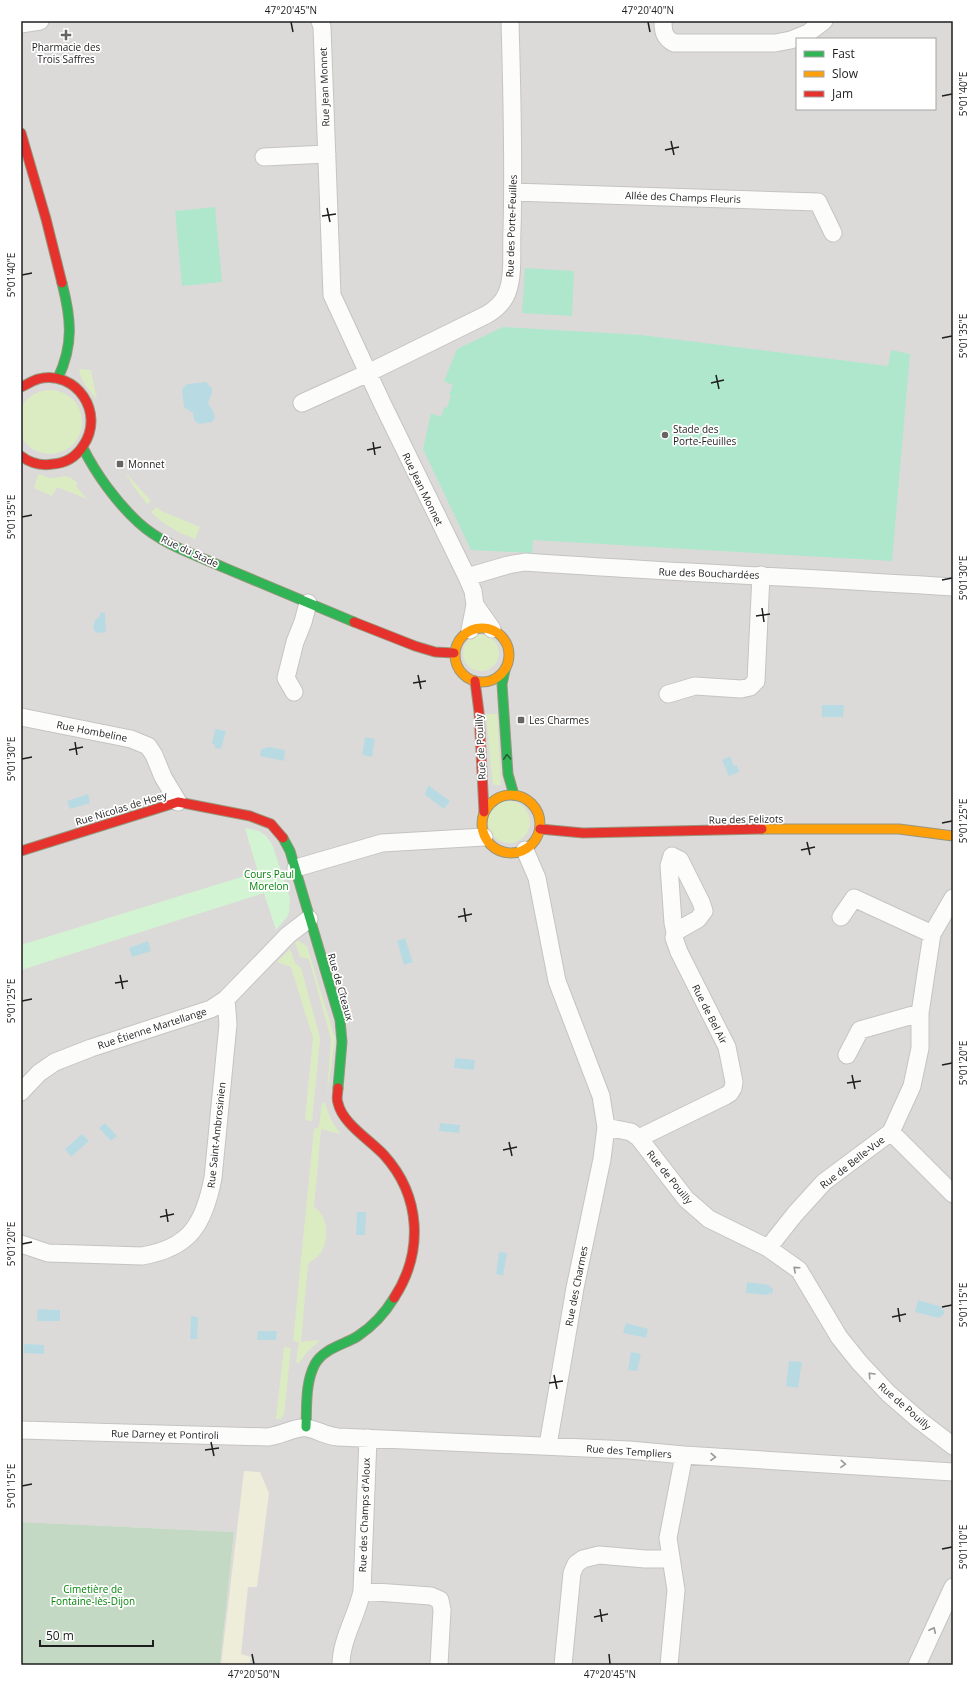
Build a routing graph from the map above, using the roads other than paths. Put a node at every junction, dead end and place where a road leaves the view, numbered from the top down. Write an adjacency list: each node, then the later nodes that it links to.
1 (40, 21): 6 (street)
2 (320, 21): 8 (street, Rue Jean Monnet)
3 (510, 21): 10 (street, Rue des Porte-Feuilles)
4 (663, 21): 5 (street)
5 (824, 21)
6 (21, 24)
7 (21, 133): 13 (street)
8 (326, 154): 9 (street); 12 (street, Rue Jean Monnet)
9 (264, 157)
10 (513, 192): 11 (street, Allée des Champs Fleuris); 12 (street, Rue des Porte-Feuilles)
11 (833, 233)
12 (368, 373): 15 (street); 19 (street, Rue Jean Monnet)
13 (58, 378): 14 (street); 16 (street)
14 (21, 387)
15 (302, 403)
16 (83, 448): 17 (street); 21 (street, Rue du Stade)
17 (21, 456)
18 (761, 575): 19 (street, Rue des Bouchardées); 20 (street, Rue des Bouchardées); 29 (street)
19 (467, 577): 22 (street, Rue Jean Monnet)
20 (953, 588)
21 (308, 603): 25 (street, Rue du Stade); 28 (street)
22 (476, 605): 23 (street, Rue Jean Monnet); 24 (street)
23 (492, 629): 24 (street); 26 (street)
24 (470, 630): 25 (street)
25 (454, 654): 27 (street)
26 (505, 670): 27 (street); 31 (street, one-way to 26)
27 (475, 681): 33 (street, Rue de Pouilly)
28 (294, 692)
29 (668, 694)
30 (21, 717): 32 (street, Rue Hombeline)
31 (514, 795): 33 (street); 34 (street)
32 (178, 802): 39 (street, Rue Nicolas de Hoey); 41 (street, Rue Nicolas de Hoey)
33 (484, 812): 37 (street)
34 (540, 829): 35 (street, Rue des Felizots); 38 (street)
35 (671, 832): 36 (street, Rue des Felizots); 40 (street, Rue de Bel Air)
36 (953, 836)
37 (484, 837): 38 (street); 41 (street)
38 (525, 850): 51 (street)
39 (21, 851)
40 (672, 856): 45 (street, Rue de Bel Air); 45 (street)
41 (296, 868): 44 (street, Rue de Cîteaux)
42 (950, 910): 46 (street, Rue de Belle-Vue)
43 (841, 916): 46 (street)
44 (309, 919): 47 (street, Rue Étienne Martellange); 57 (street, Rue de Cîteaux)
45 (675, 932): 53 (street, Rue de Bel Air)
46 (932, 934): 48 (street, Rue de Belle-Vue)
47 (226, 999): 50 (street, Rue Étienne Martellange); 55 (street, Rue Saint-Ambrosinien)
48 (920, 1013): 49 (street); 52 (street, Rue de Belle-Vue)
49 (847, 1055)
50 (21, 1092)
51 (606, 1126): 53 (street, Rue de Pouilly); 60 (street, Rue des Charmes)
52 (892, 1132): 54 (street, Rue de Belle-Vue); 56 (street, Rue de Belle-Vue)
53 (639, 1138): 56 (street, Rue de Pouilly)
54 (953, 1194)
55 (21, 1244)
56 (768, 1248): 61 (street, Rue de Pouilly, one-way to 56)
57 (306, 1427): 58 (street, Rue Darney et Pontiroli); 59 (street, Rue des Templiers)
58 (21, 1430)
59 (368, 1438): 60 (street, Rue des Templiers); 66 (street, Rue des Champs d'Aloux)
60 (548, 1445): 62 (street, Rue des Templiers)
61 (953, 1446)
62 (684, 1455): 63 (street, Rue des Templiers, one-way to 63); 64 (street)
63 (953, 1472)
64 (671, 1559): 69 (street); 70 (street)
65 (953, 1587): 71 (street, one-way to 65)
66 (362, 1591): 67 (street, Rue des Champs d'Aloux); 68 (street)
67 (342, 1665)
68 (439, 1665)
69 (563, 1665)
70 (669, 1665)
71 (917, 1665)

